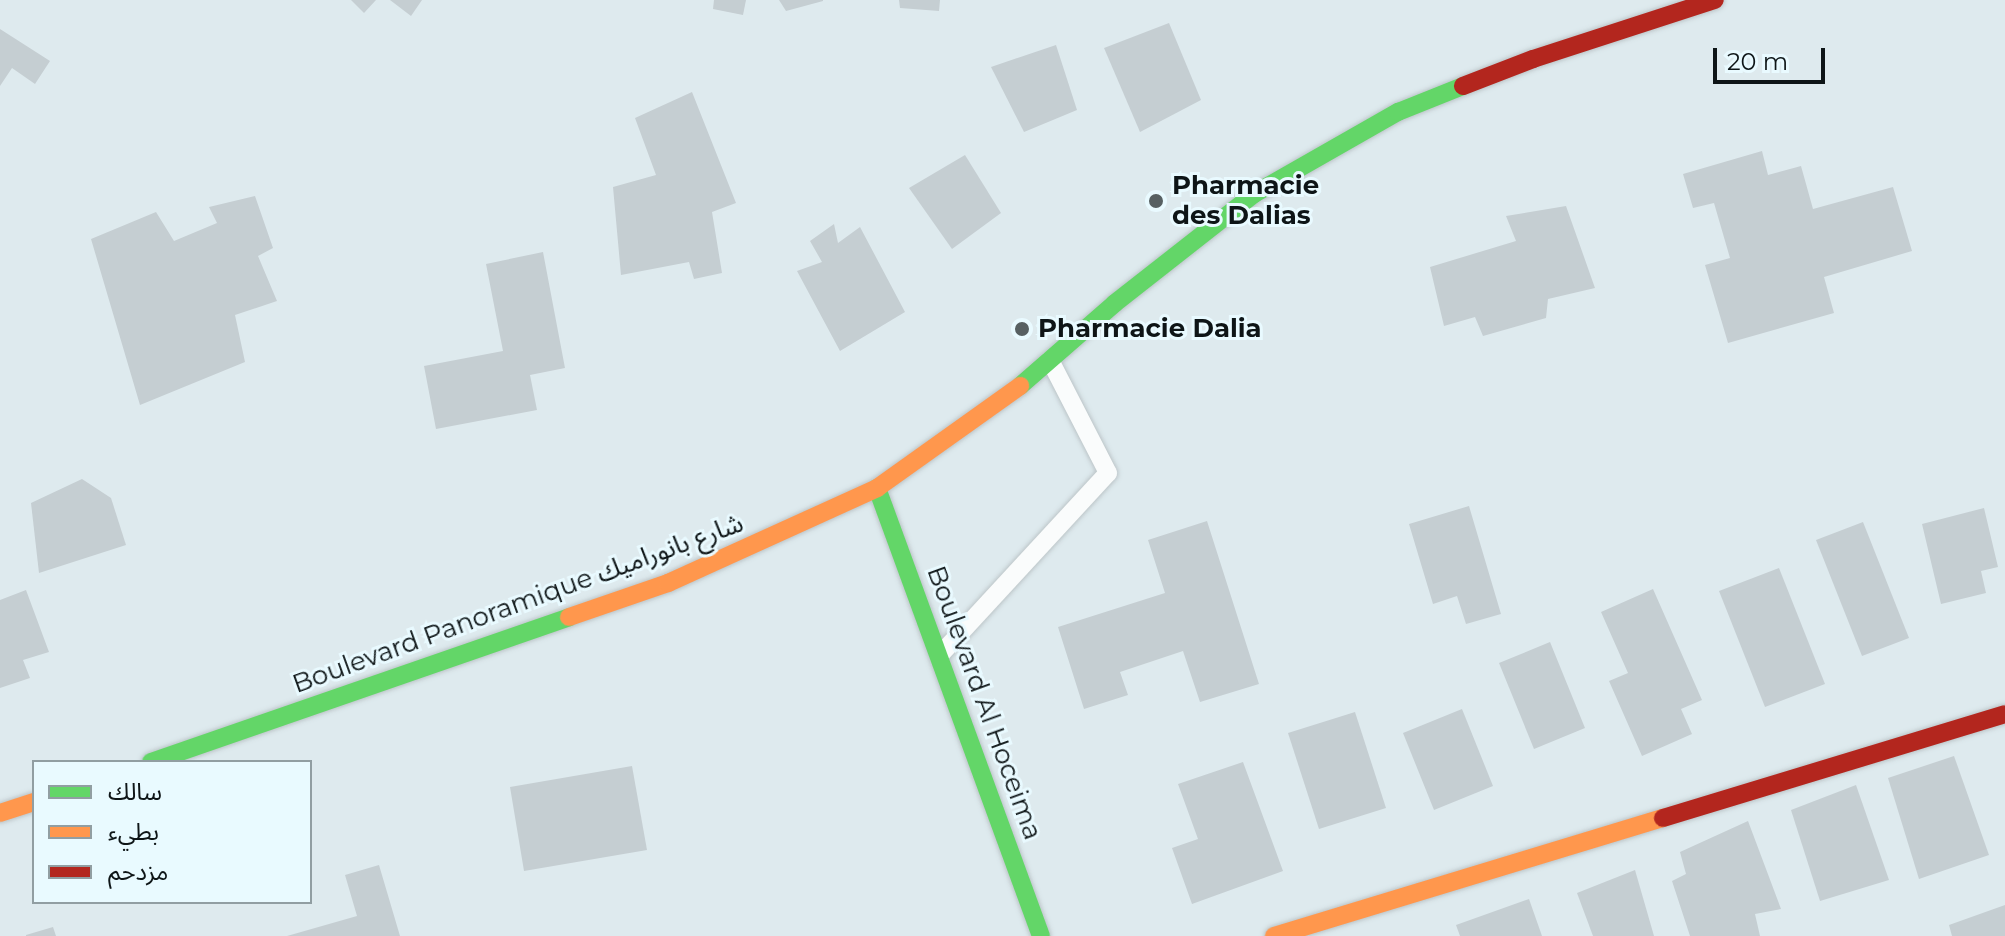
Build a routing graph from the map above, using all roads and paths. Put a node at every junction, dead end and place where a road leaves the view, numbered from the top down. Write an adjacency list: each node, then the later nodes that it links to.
1 (1715, 0): 2 (main road, Boulevard Panoramique شارع بانوراميك)
2 (1050, 360): 3 (main road, Boulevard Panoramique شارع بانوراميك); 4 (lane)
3 (877, 488): 4 (main road, Boulevard Al Hoceima); 6 (main road, Boulevard Panoramique شارع بانوراميك)
4 (939, 656): 9 (main road, Boulevard Al Hoceima)
5 (2005, 714): 10 (main road)
6 (157, 760)
7 (32, 803): 8 (main road)
8 (0, 813)
9 (1041, 936)
10 (1274, 936)

